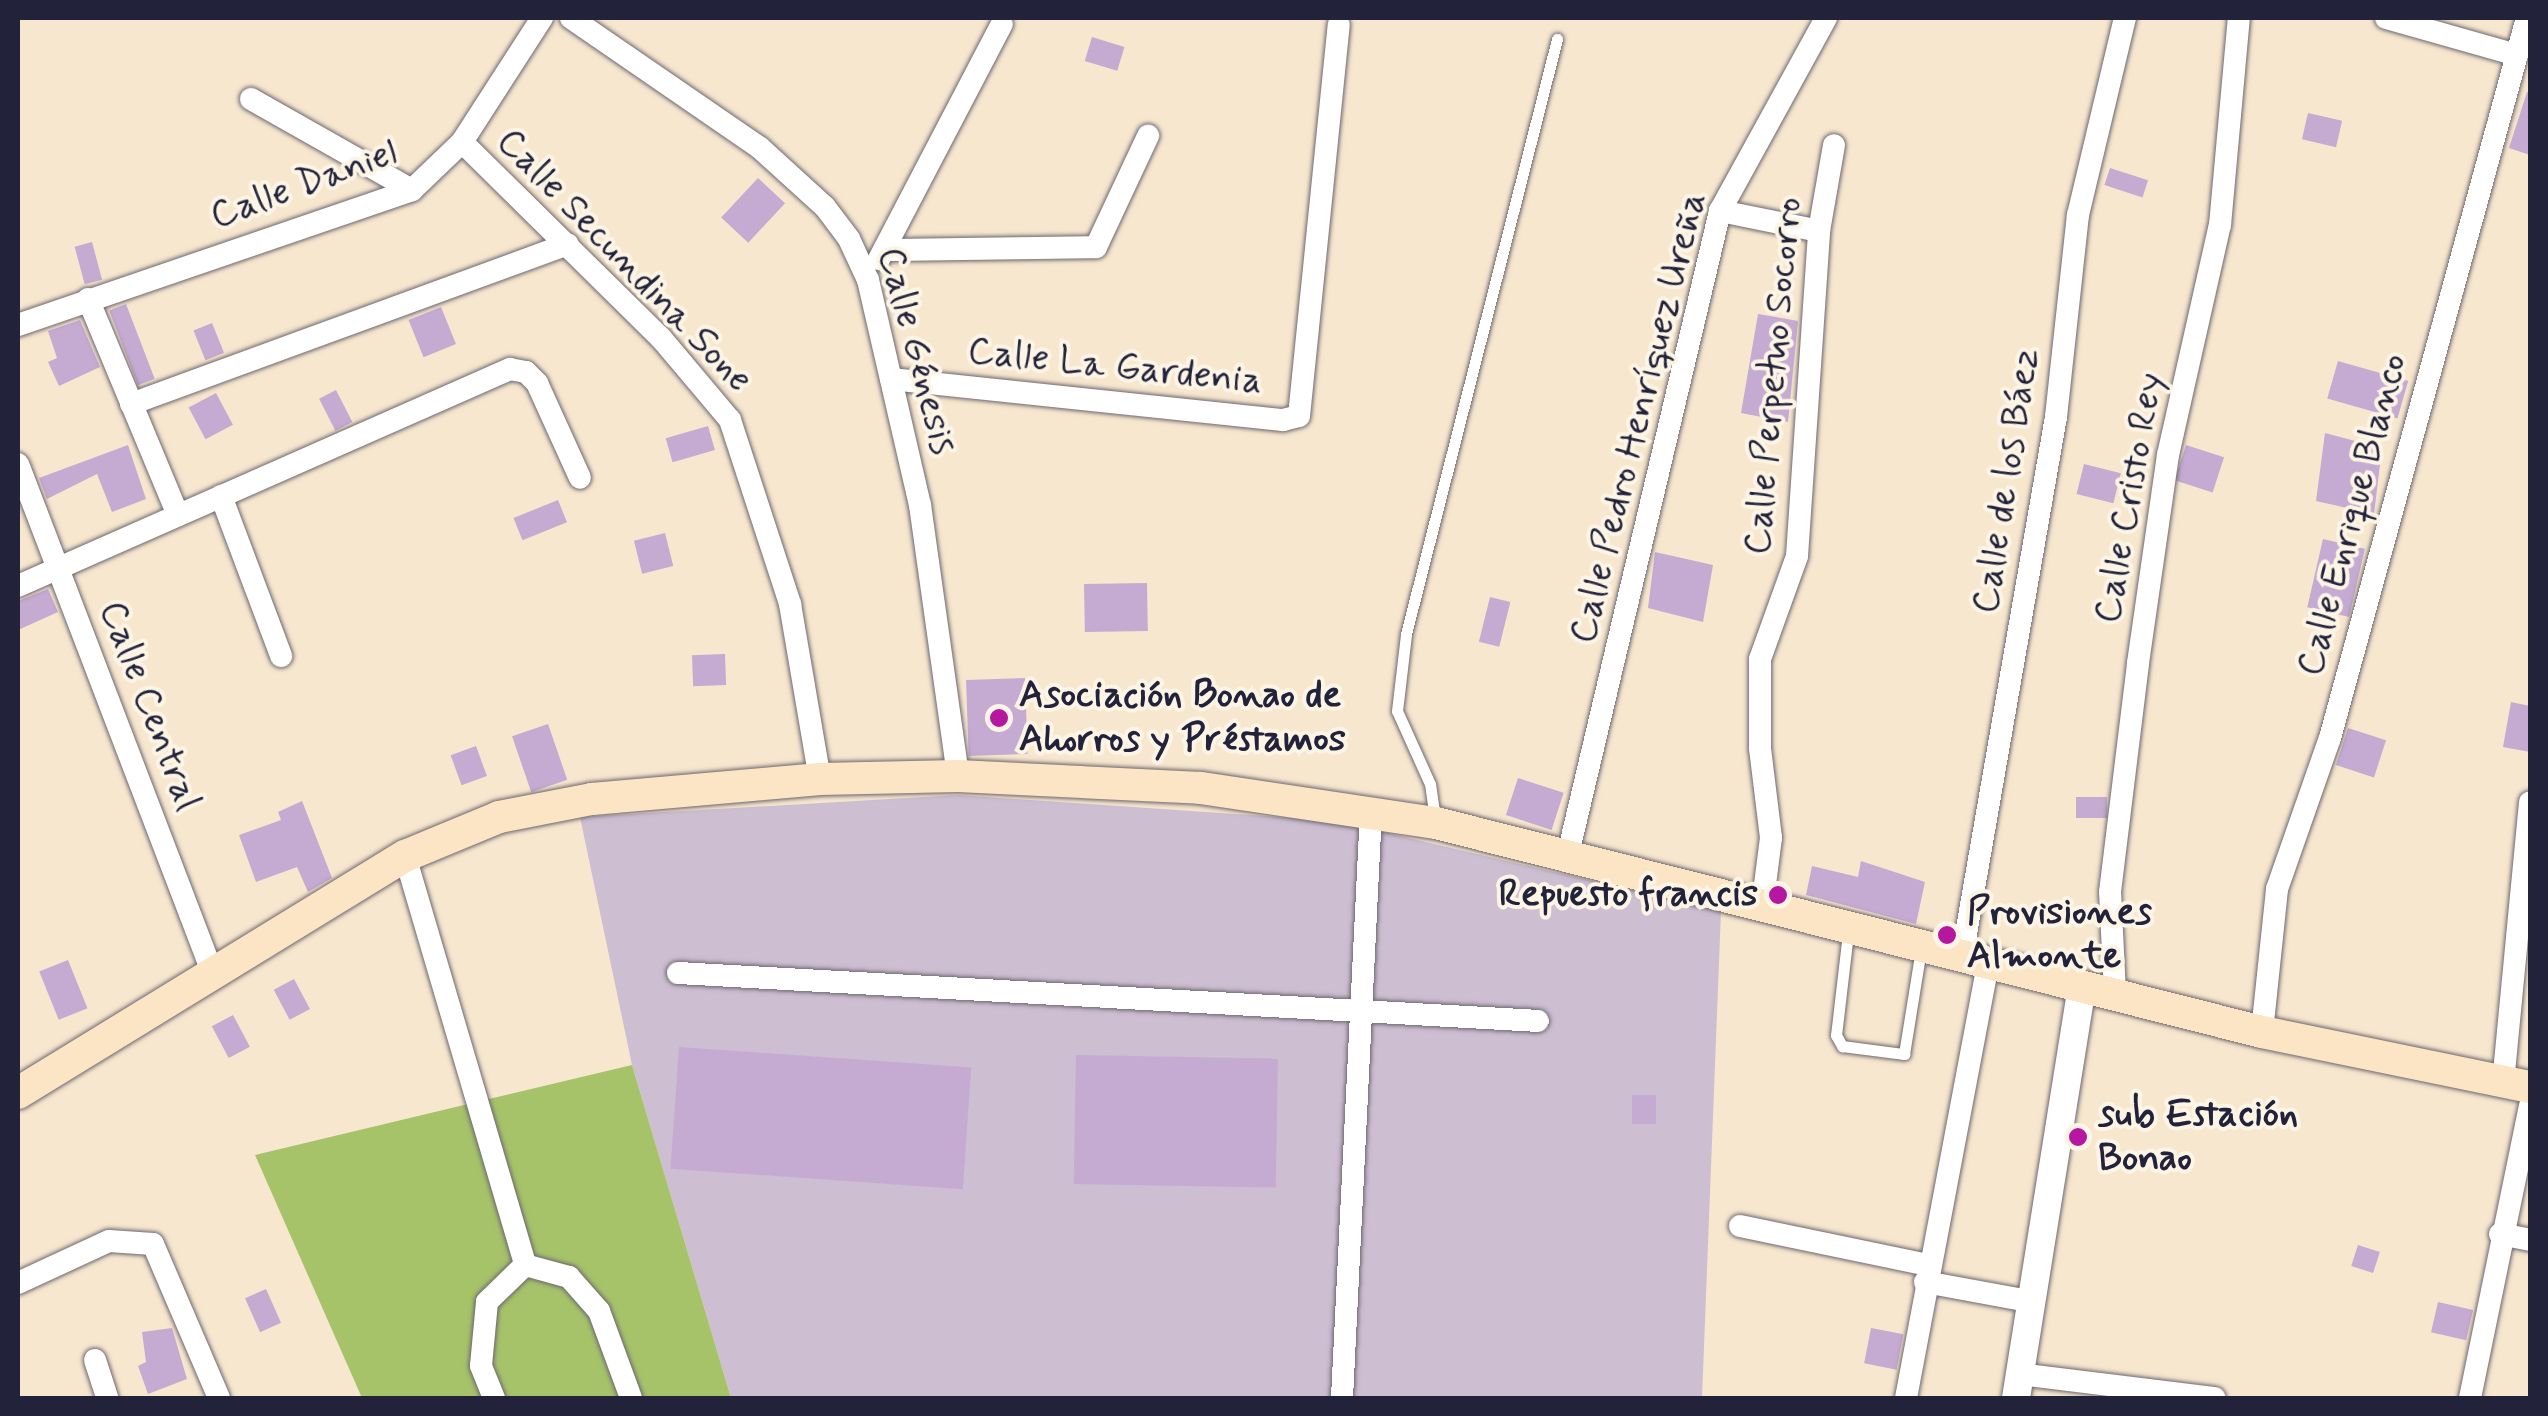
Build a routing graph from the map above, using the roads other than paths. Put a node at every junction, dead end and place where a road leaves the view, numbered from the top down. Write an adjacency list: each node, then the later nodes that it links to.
1 (542, 18): 15 (street, Calle Daniel)
2 (571, 18): 22 (street, Calle Génesis)
3 (1826, 18): 18 (street, Calle Pedro Henríquez Ureña)
4 (2125, 18): 44 (street, Calle de los Báez)
5 (2239, 18): 48 (street, Calle Cristo Rey)
6 (2386, 18): 8 (street)
7 (2527, 18): 12 (street, Calle Enrique Blanco)
8 (2421, 22): 12 (street)
9 (1002, 24): 21 (street)
10 (1339, 25): 25 (street, Calle La Gardenia)
11 (1557, 39): 38 (lane)
12 (2516, 55): 51 (street, Calle Enrique Blanco)
13 (251, 99): 17 (street)
14 (1148, 136): 21 (street)
15 (462, 142): 17 (street, Calle Daniel); 20 (street, Calle Secundina Sone)
16 (1834, 145): 19 (street, Calle Perpetuo Socorro)
17 (412, 190): 23 (street, Calle Daniel)
18 (1720, 211): 19 (street); 39 (street, Calle Pedro Henríquez Ureña)
19 (1819, 230): 41 (street, Calle Perpetuo Socorro)
20 (568, 244): 26 (street); 35 (street, Calle Secundina Sone)
21 (884, 250): 22 (street)
22 (868, 280): 25 (street, Calle Génesis)
23 (88, 299): 24 (street, Calle Daniel); 26 (street)
24 (18, 325)
25 (891, 379): 34 (street, Calle Génesis)
26 (132, 404): 30 (street)
27 (18, 464): 31 (street, Calle Central)
28 (580, 478): 29 (street)
29 (221, 496): 30 (street); 33 (street)
30 (178, 515): 31 (street)
31 (60, 570): 32 (street); 46 (street, Calle Central)
32 (18, 586)
33 (280, 656)
34 (958, 776): 35 (main road); 37 (main road)
35 (820, 779): 40 (main road)
36 (2530, 802): 52 (street)
37 (1370, 812): 38 (main road); 49 (street)
38 (1436, 823): 39 (main road)
39 (1568, 854): 41 (main road)
40 (404, 856): 46 (main road); 58 (street)
41 (1762, 908): 42 (main road)
42 (1848, 928): 43 (main road); 43 (lane)
43 (1922, 947): 44 (main road)
44 (1975, 961): 47 (main road); 59 (street, Calle de los Báez)
45 (678, 972): 49 (street)
46 (213, 974): 53 (main road)
47 (2082, 984): 48 (main road); 61 (street)
48 (2115, 993): 51 (main road)
49 (1366, 1009): 50 (street); 68 (street)
50 (1538, 1022)
51 (2262, 1032): 52 (main road)
52 (2517, 1085)
53 (18, 1091)
54 (2530, 1106): 56 (street)
55 (1740, 1226): 59 (street)
56 (2500, 1234): 57 (street); 71 (street)
57 (2530, 1240)
58 (525, 1265): 66 (street); 67 (street)
59 (1926, 1274): 61 (street); 69 (street, Calle de los Báez)
60 (18, 1283): 65 (street)
61 (2029, 1301): 63 (street)
62 (95, 1360): 64 (street)
63 (2018, 1386): 70 (street)
64 (107, 1398)
65 (219, 1398)
66 (494, 1398)
67 (632, 1398)
68 (1342, 1398)
69 (1906, 1398)
70 (2216, 1398)
71 (2470, 1398)

